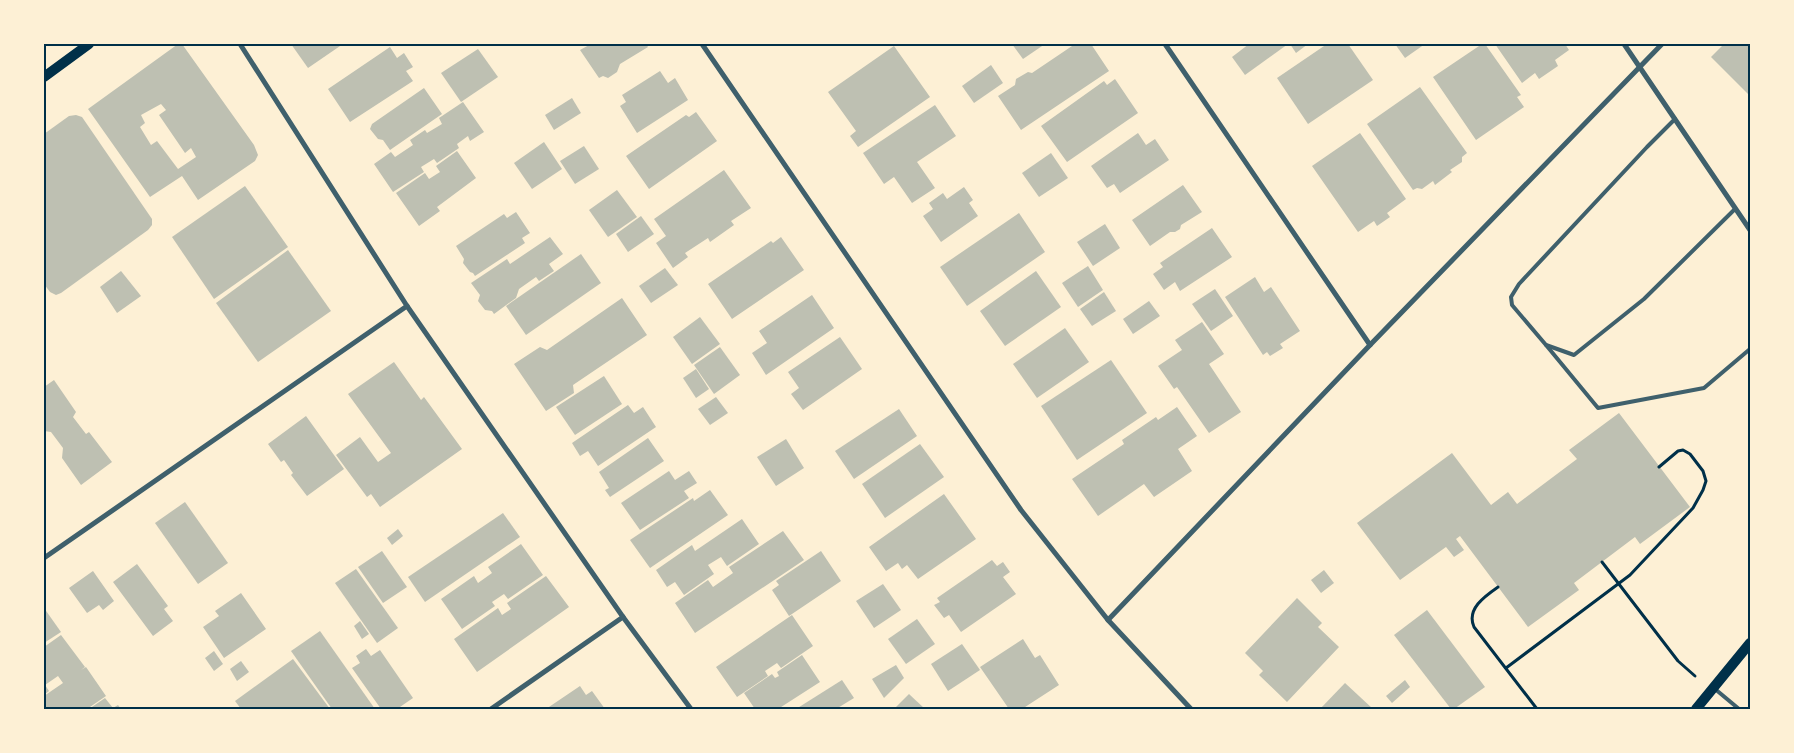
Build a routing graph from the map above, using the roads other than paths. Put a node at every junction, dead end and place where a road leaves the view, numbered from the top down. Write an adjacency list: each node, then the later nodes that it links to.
1 (89, 44): 8 (main road)
2 (240, 44): 12 (street)
3 (702, 44): 18 (street)
4 (1165, 44): 13 (street)
5 (1624, 44): 7 (street)
6 (1662, 44): 7 (street)
7 (1640, 66): 9 (street); 13 (street)
8 (44, 77)
9 (1675, 119): 10 (street); 14 (lane)
10 (1735, 209): 11 (street); 14 (lane)
11 (1750, 230)
12 (407, 306): 16 (street); 17 (street)
13 (1370, 345): 18 (street)
14 (1546, 345): 15 (lane)
15 (1750, 349)
16 (44, 558)
17 (622, 617): 21 (street); 22 (street)
18 (1108, 620): 23 (street)
19 (1750, 643): 20 (main road)
20 (1712, 689): 24 (main road); 25 (lane)
21 (491, 709)
22 (691, 709)
23 (1191, 709)
24 (1696, 709)
25 (1739, 709)

